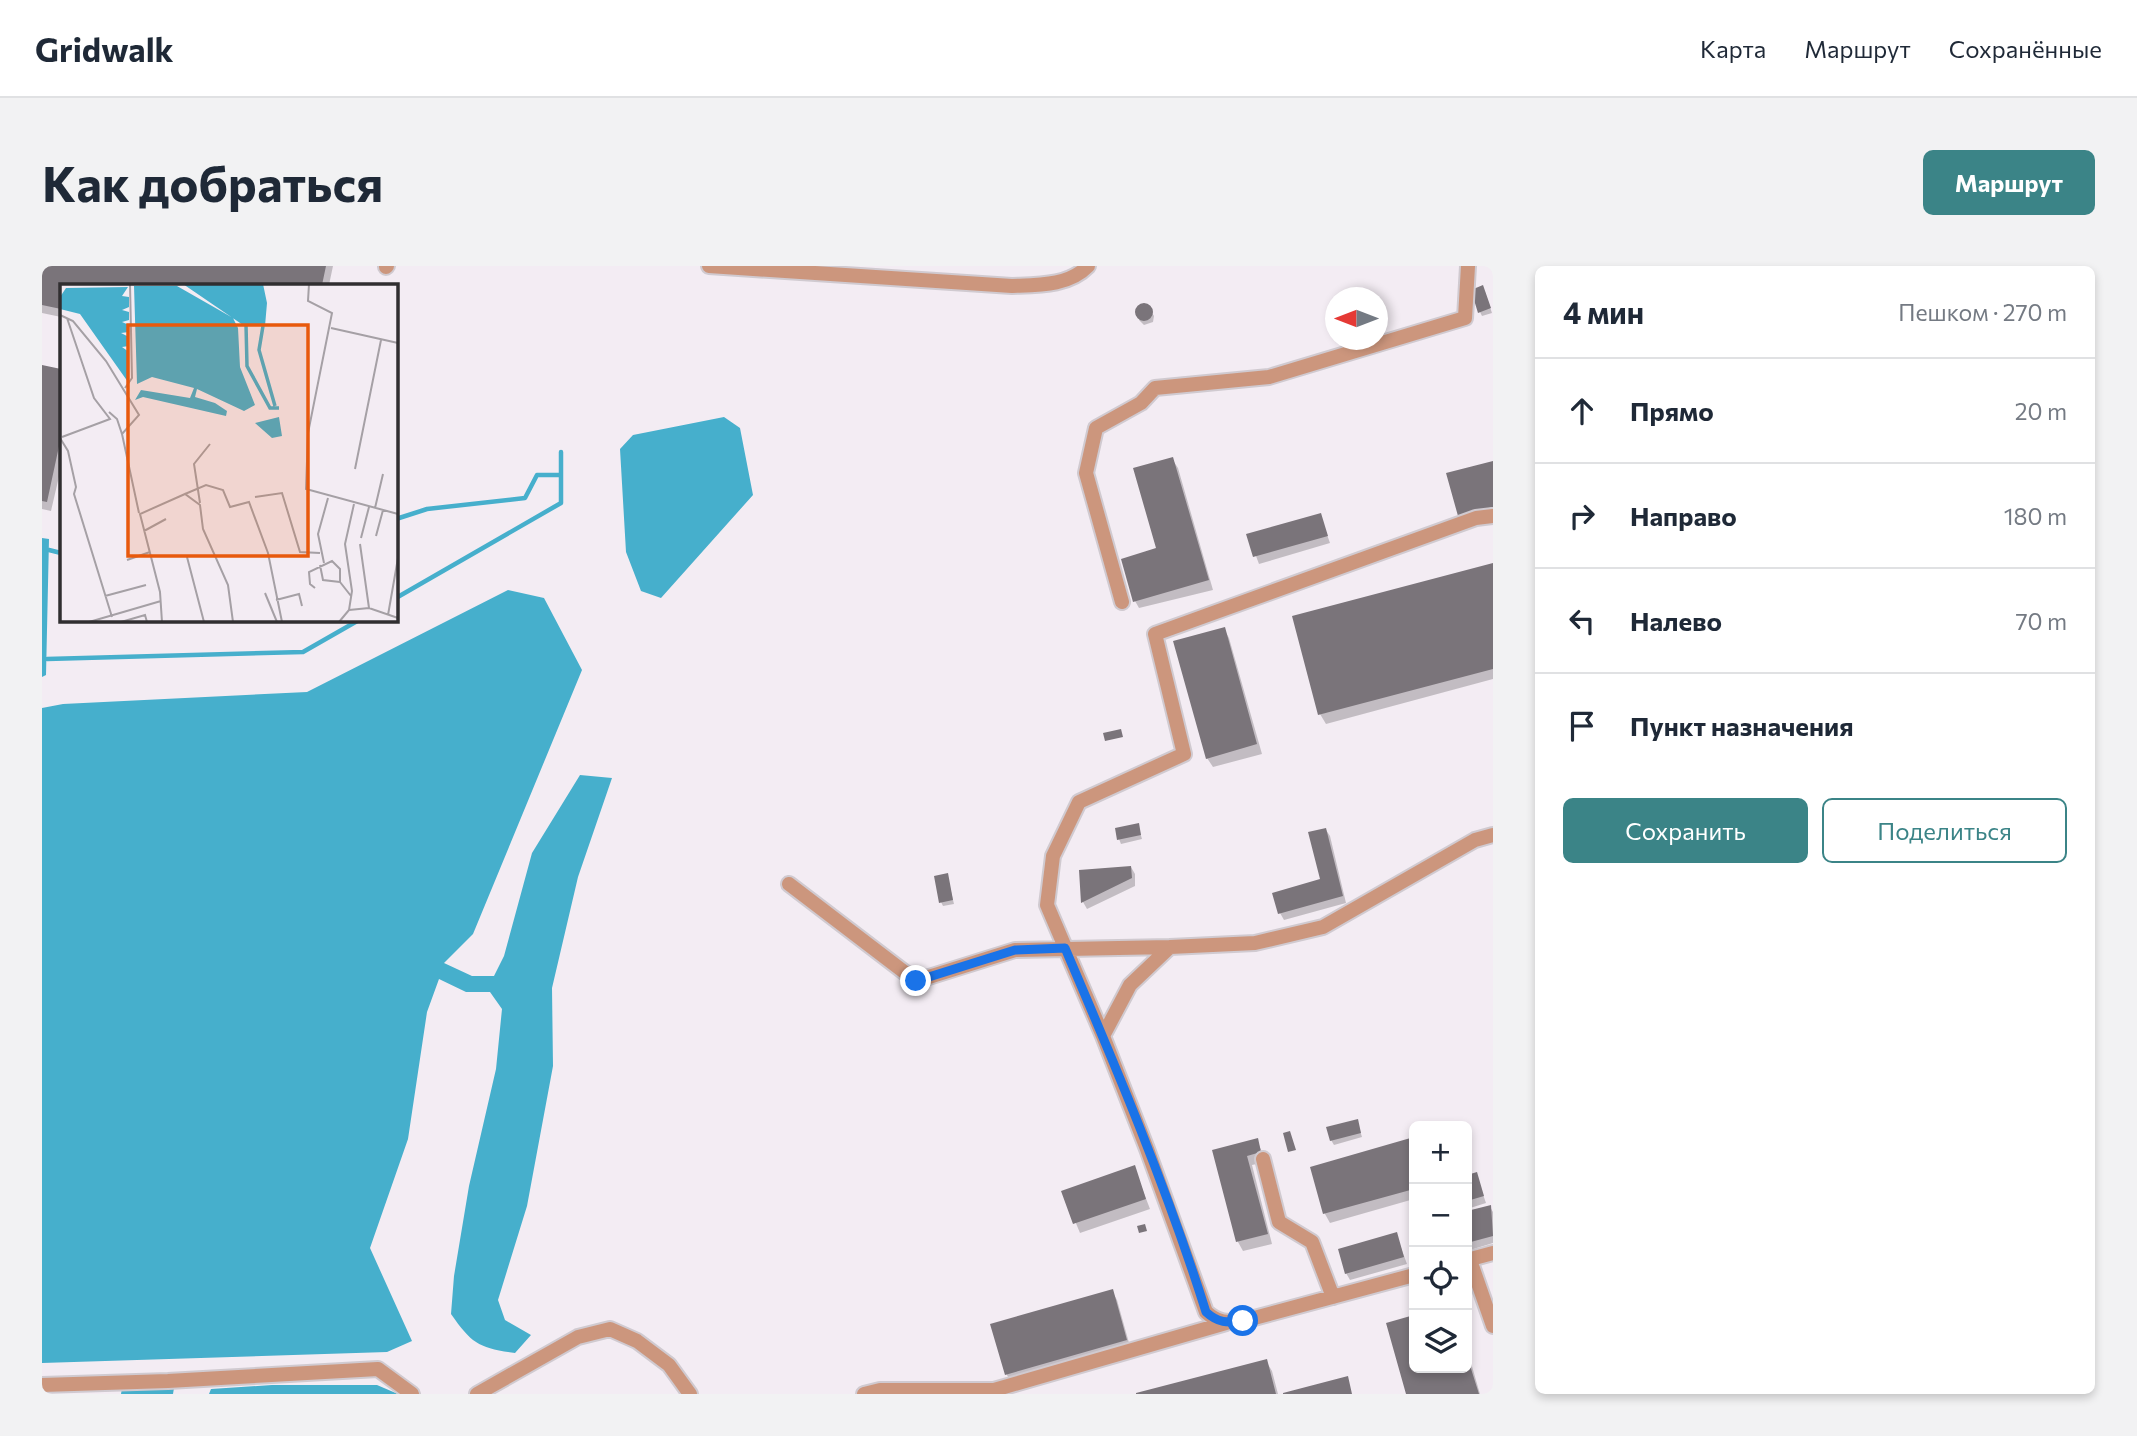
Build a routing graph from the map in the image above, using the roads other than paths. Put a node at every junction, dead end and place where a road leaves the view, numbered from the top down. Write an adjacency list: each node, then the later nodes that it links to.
1 (709, 266): 2 (lane)
2 (1088, 266)
3 (1468, 266): 5 (lane)
4 (1493, 516): 9 (lane)
5 (1122, 602)
6 (1493, 835): 8 (lane)
7 (789, 884): 9 (lane)
8 (1170, 947): 9 (lane); 10 (lane)
9 (1065, 948): 10 (lane)
10 (1103, 1037): 17 (lane)
11 (1263, 1159): 16 (lane)
12 (1493, 1253): 13 (lane)
13 (1472, 1259)
14 (1472, 1270): 18 (lane)
15 (1409, 1276): 16 (lane)
16 (1333, 1297): 17 (lane)
17 (1226, 1323): 23 (lane)
18 (1493, 1325)
19 (42, 1385): 20 (lane)
20 (412, 1394)
21 (477, 1394): 22 (lane)
22 (690, 1394)
23 (864, 1394)

